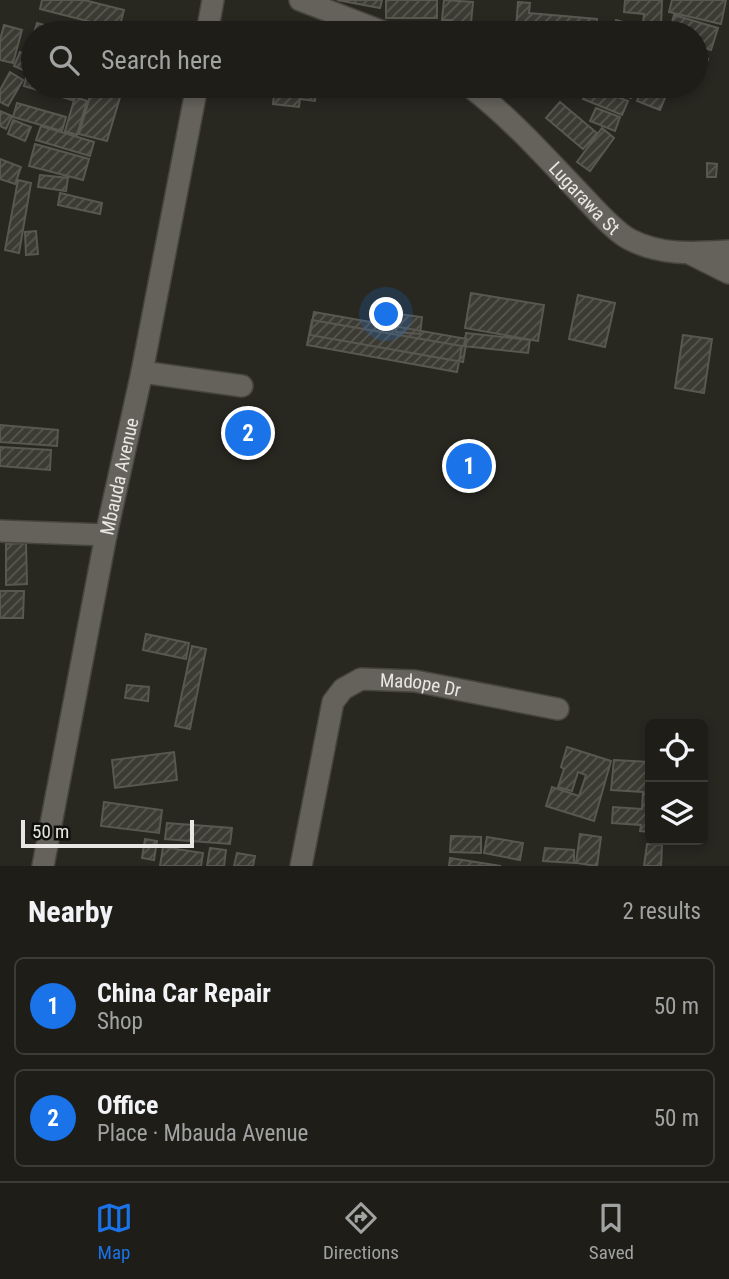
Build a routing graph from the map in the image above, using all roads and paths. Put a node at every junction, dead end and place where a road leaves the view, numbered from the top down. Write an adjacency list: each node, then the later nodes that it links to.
1 (213, 0): 3 (street)
2 (300, 0): 4 (street)
3 (209, 21)
4 (355, 21)
5 (195, 98): 10 (street, Mbauda Avenue)
6 (485, 98): 8 (street, Lugarawa St)
7 (729, 251): 8 (street, Lugarawa St)
8 (691, 254): 9 (street)
9 (729, 273)
10 (142, 372): 11 (street); 13 (street, Mbauda Avenue)
11 (242, 386)
12 (0, 531): 13 (street)
13 (106, 535): 15 (street, Mbauda Avenue)
14 (558, 709): 16 (street, Madope Dr)
15 (43, 866)
16 (301, 866)

